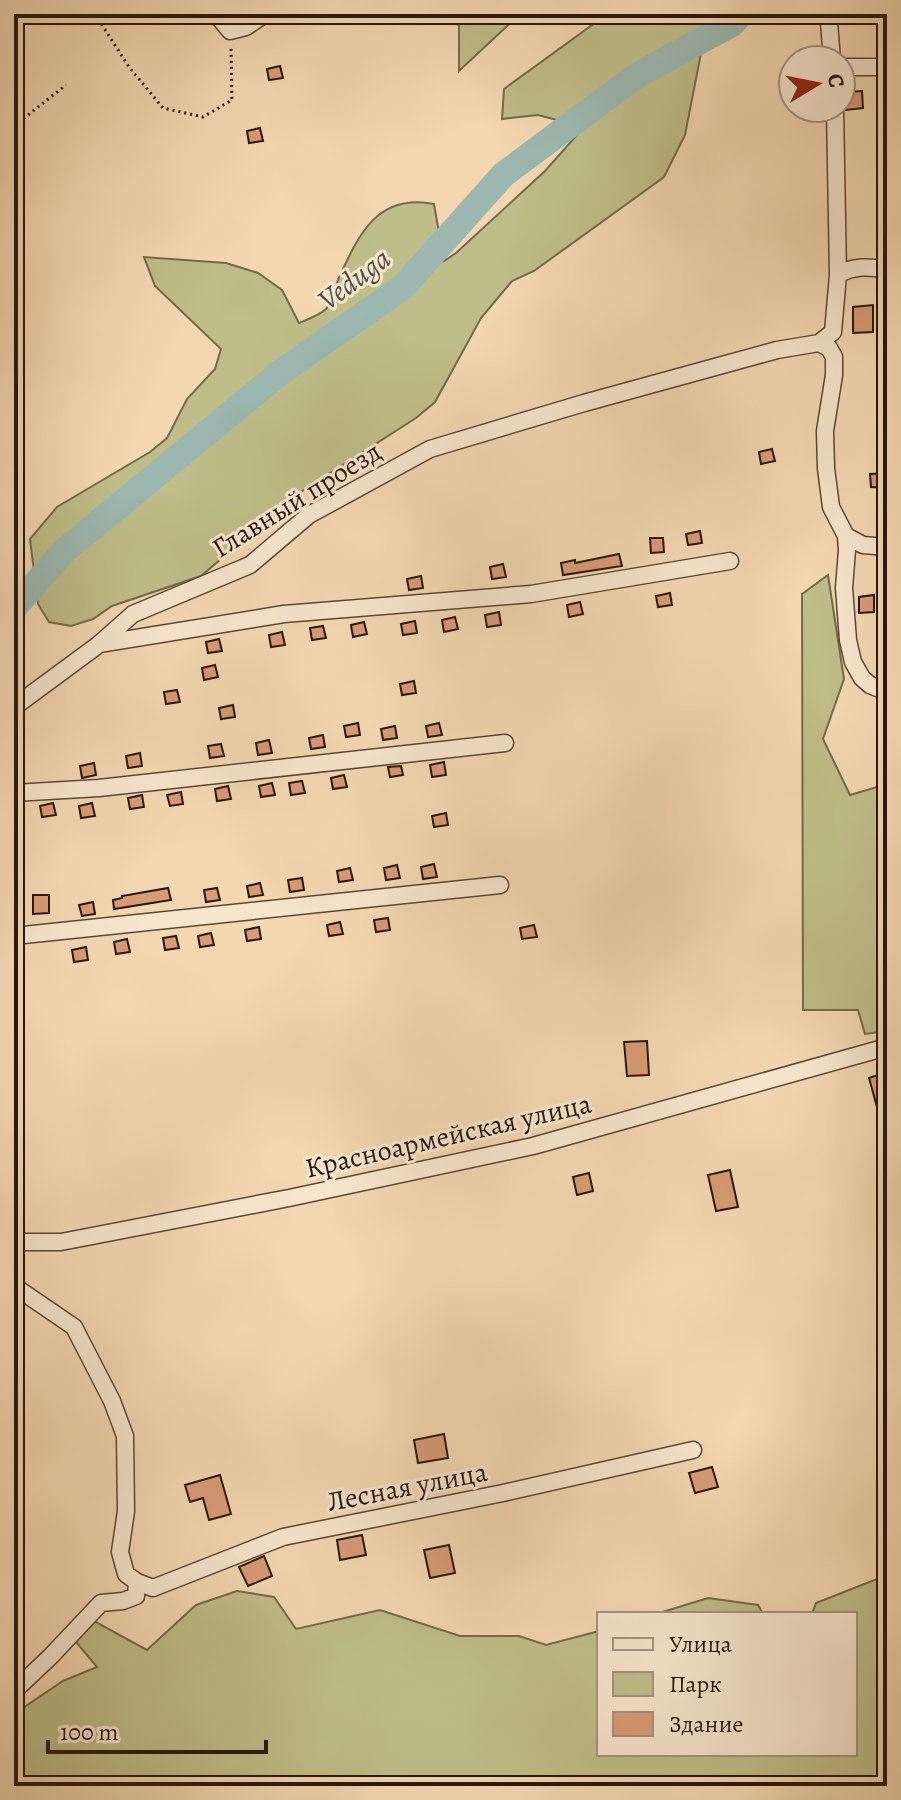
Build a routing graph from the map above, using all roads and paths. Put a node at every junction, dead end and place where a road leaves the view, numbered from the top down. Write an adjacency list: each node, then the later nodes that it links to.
1 (95, 14): 5 (path)
2 (216, 14): 5 (street)
3 (265, 14): 5 (street)
4 (832, 14): 6 (street)
5 (230, 31)
6 (831, 44)
7 (857, 67): 8 (street)
8 (887, 67)
9 (66, 85): 11 (path)
10 (835, 124): 13 (street)
11 (14, 126)
12 (887, 269): 13 (street)
13 (838, 275): 14 (street)
14 (819, 343): 15 (street); 18 (street, Главный проезд)
15 (846, 536): 16 (street); 19 (street)
16 (887, 547)
17 (730, 561): 18 (street)
18 (98, 645): 20 (street, Главный проезд)
19 (887, 692)
20 (14, 707)
21 (505, 743): 22 (street)
22 (14, 793)
23 (500, 885): 24 (street)
24 (14, 936)
25 (887, 1047): 26 (street, Красноармейская улица)
26 (14, 1242)
27 (14, 1286): 29 (street)
28 (693, 1450): 29 (street, Лесная улица)
29 (137, 1582): 30 (street)
30 (14, 1691)

